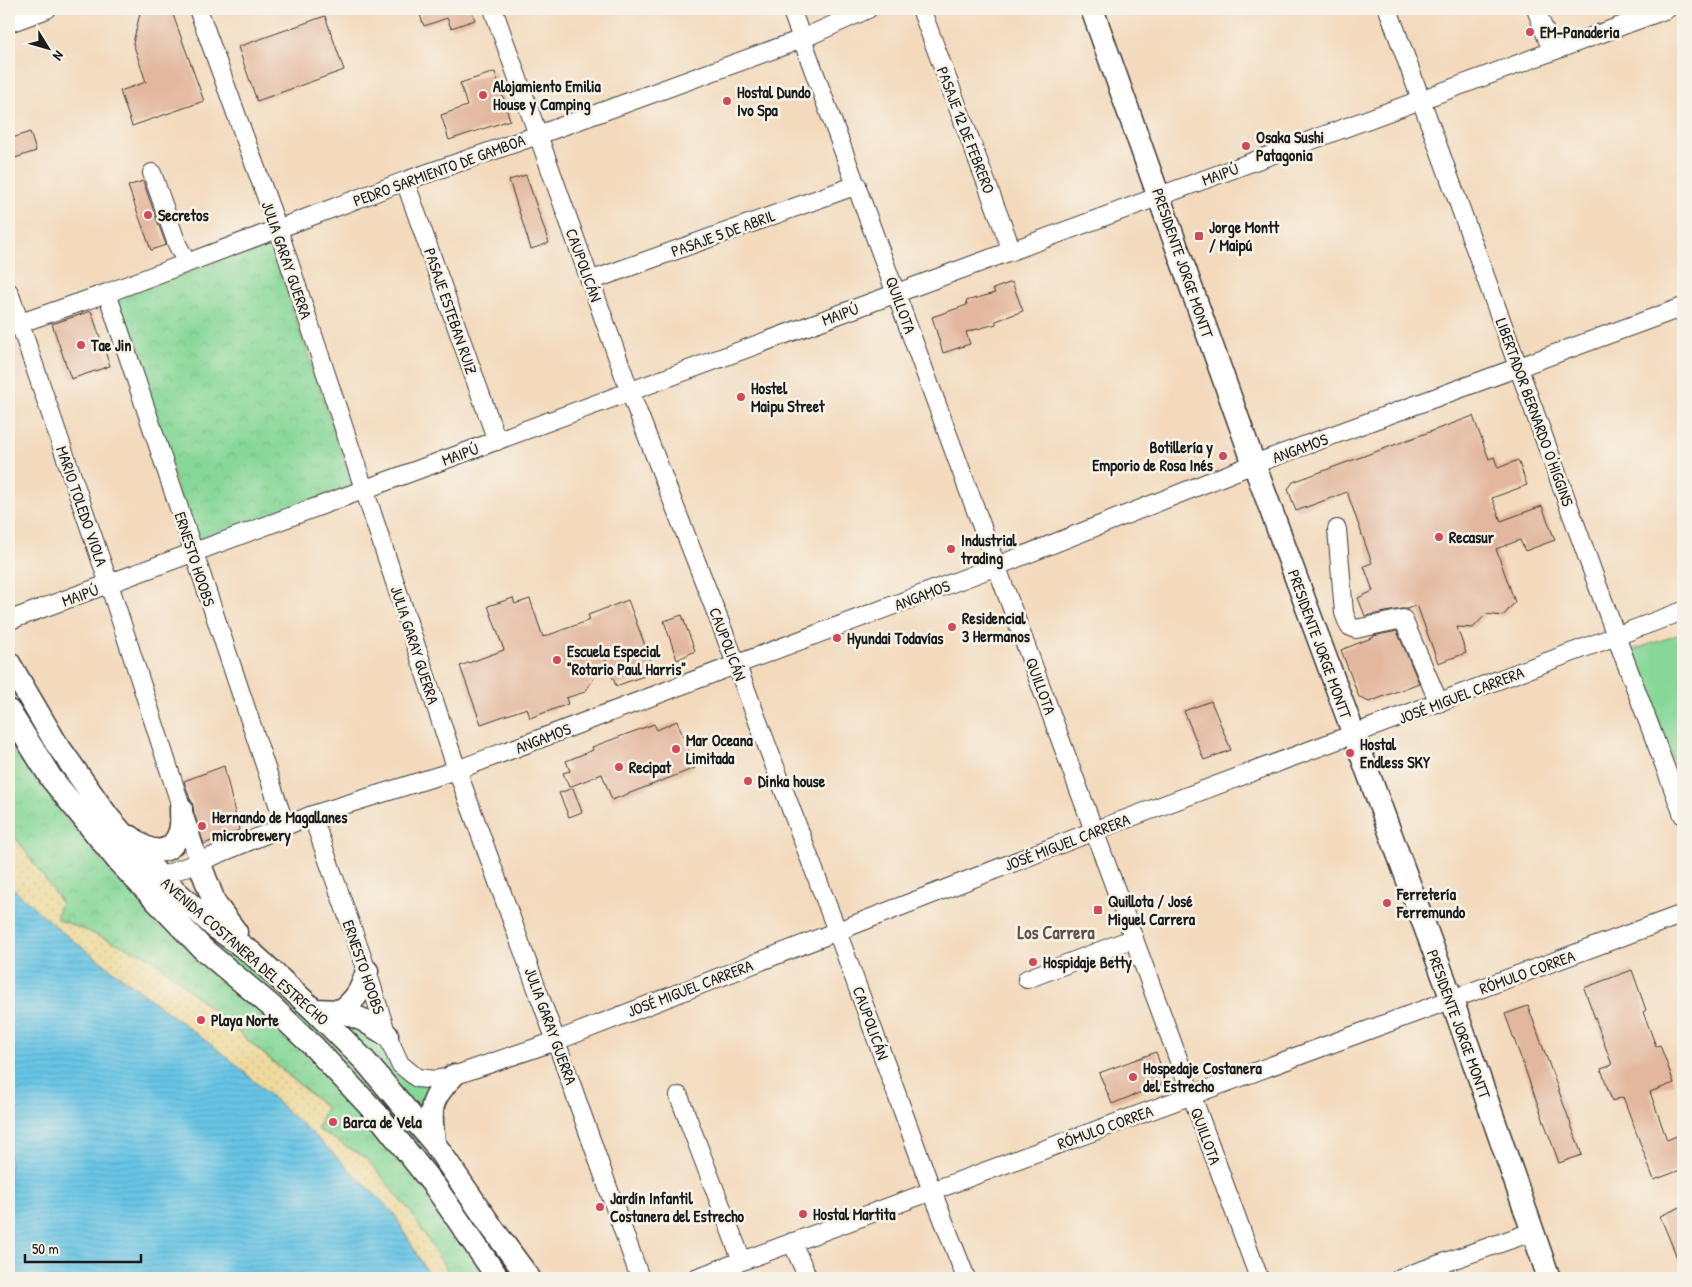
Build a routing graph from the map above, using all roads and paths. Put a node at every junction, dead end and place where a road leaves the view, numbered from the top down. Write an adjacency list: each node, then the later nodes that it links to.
1 (47, 9): 11 (street)
2 (198, 9): 20 (street, JULIA GARAY GUERRA)
3 (493, 9): 15 (street, CAUPOLICÁN)
4 (791, 9): 12 (street, QUILLOTA)
5 (868, 9): 12 (street, PEDRO SARMIENTO DE GAMBOA)
6 (921, 9): 21 (street, PASAJE 12 DE FEBRERO)
7 (1092, 9): 19 (main road, PRESIDENTE JORGE MONTT)
8 (1388, 9): 14 (street, LIBERTADOR BERNARDO O'HIGGINS)
9 (1536, 9): 13 (street)
10 (1667, 9): 13 (street, MAIPÚ)
11 (9, 23)
12 (802, 39): 15 (street, PEDRO SARMIENTO DE GAMBOA); 18 (street, QUILLOTA)
13 (1552, 51): 14 (street, MAIPÚ)
14 (1421, 100): 19 (street, MAIPÚ); 29 (street, LIBERTADOR BERNARDO O'HIGGINS)
15 (538, 135): 17 (street, PEDRO SARMIENTO DE GAMBOA); 23 (street, CAUPOLICÁN)
16 (152, 173): 22 (street)
17 (405, 181): 20 (street, PEDRO SARMIENTO DE GAMBOA); 31 (street, PASAJE ESTEBAN RUIZ)
18 (857, 184): 23 (street, PASAJE 5 DE ABRIL); 26 (street, QUILLOTA)
19 (1159, 196): 21 (street, MAIPÚ); 32 (main road, PRESIDENTE JORGE MONTT)
20 (278, 229): 22 (street, PEDRO SARMIENTO DE GAMBOA); 33 (street, JULIA GARAY GUERRA)
21 (1012, 250): 26 (street, MAIPÚ)
22 (186, 263): 25 (street, PEDRO SARMIENTO DE GAMBOA)
23 (590, 281): 30 (street, CAUPOLICÁN)
24 (9, 292): 28 (street, MARIO TOLEDO VIOLA)
25 (107, 293): 28 (street, PEDRO SARMIENTO DE GAMBOA); 35 (street, ERNESTO HOOBS)
26 (897, 293): 30 (street, MAIPÚ); 36 (street, QUILLOTA)
27 (1683, 307): 29 (street, ANGAMOS)
28 (14, 325): 37 (street, MARIO TOLEDO VIOLA)
29 (1520, 368): 32 (street, ANGAMOS); 40 (street, LIBERTADOR BERNARDO O'HIGGINS)
30 (630, 392): 31 (street, MAIPÚ); 42 (street, CAUPOLICÁN)
31 (497, 441): 33 (street, MAIPÚ)
32 (1254, 464): 36 (street, ANGAMOS); 45 (main road, PRESIDENTE JORGE MONTT)
33 (364, 490): 35 (street, MAIPÚ); 46 (street, JULIA GARAY GUERRA)
34 (1337, 530): 43 (street)
35 (193, 553): 37 (street, MAIPÚ); 51 (street, ERNESTO HOOBS)
36 (997, 566): 42 (street, ANGAMOS); 52 (street, QUILLOTA)
37 (108, 584): 39 (street, MAIPÚ); 47 (street, MARIO TOLEDO VIOLA)
38 (1683, 611): 40 (street, JOSÉ MIGUEL CARRERA)
39 (10, 622)
40 (1616, 636): 43 (street, JOSÉ MIGUEL CARRERA); 49 (street, LIBERTADOR BERNARDO O'HIGGINS)
41 (9, 663): 50 (main road, AVENIDA COSTANERA DEL ESTRECHO)
42 (737, 666): 46 (street, ANGAMOS); 57 (street, CAUPOLICÁN)
43 (1439, 703): 45 (street, JOSÉ MIGUEL CARRERA)
44 (9, 711): 54 (main road, AVENIDA COSTANERA DEL ESTRECHO)
45 (1354, 735): 52 (street, JOSÉ MIGUEL CARRERA); 62 (main road, PRESIDENTE JORGE MONTT)
46 (457, 770): 48 (street, ANGAMOS); 66 (street, JULIA GARAY GUERRA)
47 (181, 808): 50 (main road); 53 (street, MARIO TOLEDO VIOLA)
48 (312, 815): 51 (street, ANGAMOS); 60 (street, ERNESTO HOOBS)
49 (1683, 815)
50 (108, 817): 55 (main road, AVENIDA COSTANERA DEL ESTRECHO)
51 (285, 825): 53 (street, ANGAMOS)
52 (1094, 831): 57 (street, JOSÉ MIGUEL CARRERA); 58 (street, QUILLOTA)
53 (199, 862): 55 (street, ANGAMOS); 59 (main road)
54 (120, 863): 55 (main road); 75 (main road, AVENIDA COSTANERA DEL ESTRECHO)
55 (160, 877): 59 (main road, AVENIDA COSTANERA DEL ESTRECHO)
56 (1683, 914): 62 (street, RÓMULO CORREA)
57 (837, 931): 66 (street, JOSÉ MIGUEL CARRERA); 71 (street, CAUPOLICÁN)
58 (1134, 938): 61 (street); 69 (street, QUILLOTA)
59 (252, 953): 63 (main road, AVENIDA COSTANERA DEL ESTRECHO)
60 (366, 971): 64 (main road); 65 (street, ERNESTO HOOBS)
61 (1027, 979)
62 (1452, 1000): 69 (street, RÓMULO CORREA); 72 (main road, PRESIDENTE JORGE MONTT)
63 (314, 1010): 64 (main road); 70 (main road, AVENIDA COSTANERA DEL ESTRECHO)
64 (341, 1011): 65 (main road)
65 (387, 1035): 67 (street, ERNESTO HOOBS)
66 (556, 1041): 67 (street, JOSÉ MIGUEL CARRERA); 77 (street, JULIA GARAY GUERRA)
67 (453, 1076): 70 (main road)
68 (679, 1096): 74 (street)
69 (1191, 1096): 71 (street, RÓMULO CORREA); 81 (street, QUILLOTA)
70 (434, 1143): 76 (main road, AVENIDA COSTANERA DEL ESTRECHO)
71 (932, 1191): 73 (street, RÓMULO CORREA); 80 (street, CAUPOLICÁN)
72 (1532, 1232): 82 (street); 83 (main road, PRESIDENTE JORGE MONTT)
73 (792, 1242): 74 (street, RÓMULO CORREA); 79 (street)
74 (742, 1261): 78 (street, RÓMULO CORREA)
75 (498, 1278)
76 (529, 1278)
77 (640, 1278)
78 (696, 1278)
79 (808, 1278)
80 (966, 1278)
81 (1259, 1278)
82 (1400, 1278)
83 (1549, 1278)

